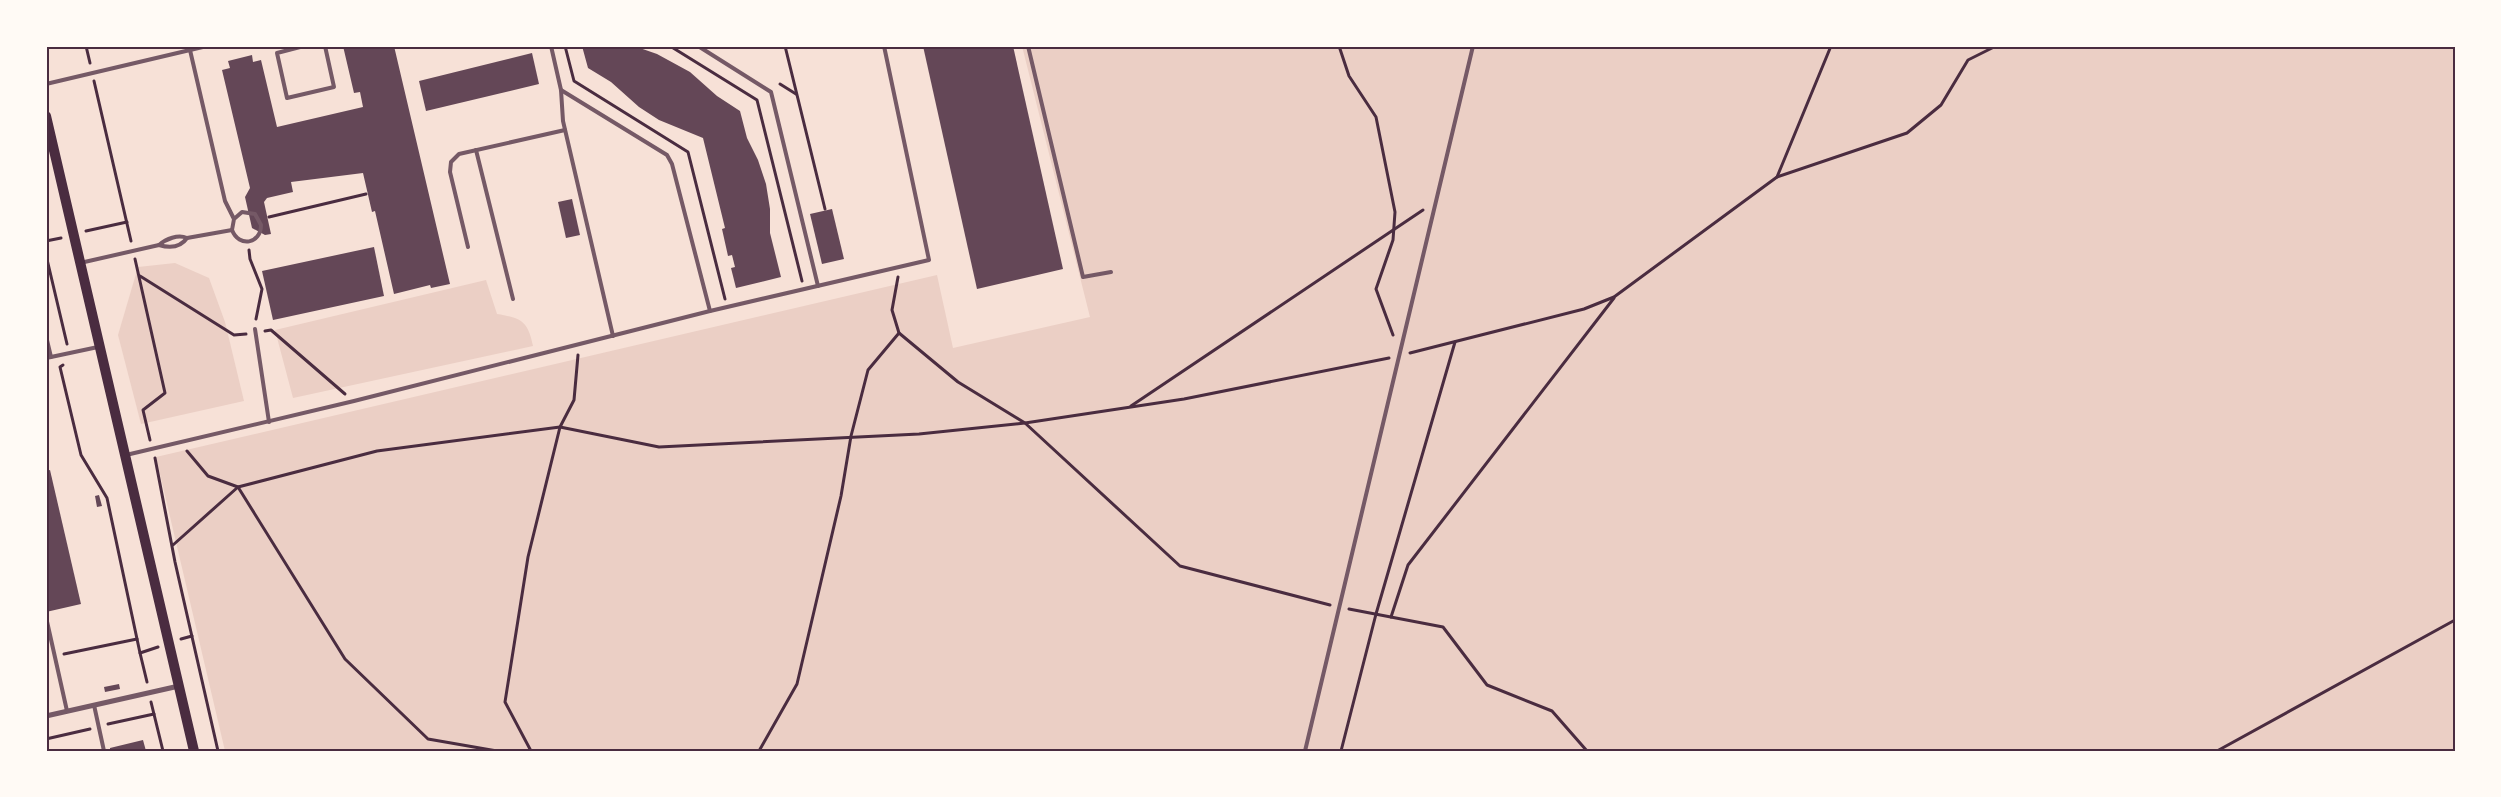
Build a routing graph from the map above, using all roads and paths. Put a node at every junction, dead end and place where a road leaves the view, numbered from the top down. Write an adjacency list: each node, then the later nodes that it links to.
1 (207, 46): 14 (lane)
2 (304, 46): 3 (lane)
3 (325, 46)
4 (550, 46): 16 (lane)
5 (670, 46): 37 (path)
6 (698, 46): 36 (lane)
7 (785, 46): 23 (path)
8 (884, 46): 34 (lane)
9 (1028, 46): 35 (lane)
10 (1338, 46): 26 (path)
11 (1473, 46): 22 (lane)
12 (1831, 46): 20 (path)
13 (1996, 46): 20 (path)
14 (190, 50): 15 (lane); 24 (lane)
15 (46, 84)
16 (561, 90): 18 (lane); 40 (lane)
17 (46, 116): 33 (main road)
18 (565, 130): 19 (lane); 44 (lane)
19 (476, 150): 31 (lane); 39 (lane)
20 (1777, 177): 38 (path)
21 (366, 194): 25 (path)
22 (1436, 202): 26 (path); 49 (lane)
23 (824, 209)
24 (234, 219): 25 (lane); 27 (lane)
25 (261, 224): 29 (lane)
26 (1394, 227): 49 (path); 51 (path)
27 (232, 230): 28 (lane); 29 (lane)
28 (188, 238): 30 (lane); 30 (lane)
29 (248, 242): 41 (path)
30 (159, 246): 33 (lane)
31 (468, 247)
32 (46, 255): 48 (path)
33 (80, 262): 47 (main road)
34 (900, 266): 36 (lane); 42 (path)
35 (1111, 272)
36 (818, 286): 37 (lane)
37 (804, 289): 40 (lane)
38 (1614, 297): 45 (path); 64 (path)
39 (513, 299)
40 (710, 311): 44 (lane)
41 (255, 328): 52 (lane)
42 (899, 333): 53 (path); 55 (path)
43 (46, 336): 50 (lane)
44 (613, 336): 46 (lane)
45 (1456, 342): 49 (path); 62 (path)
46 (579, 344): 52 (lane); 54 (path)
47 (100, 346): 48 (lane); 58 (main road)
48 (69, 353): 50 (lane); 67 (path)
49 (1400, 356): 51 (path); 61 (lane)
50 (49, 357)
51 (1129, 407): 53 (path)
52 (268, 422): 56 (lane)
53 (1026, 423): 55 (path); 61 (path)
54 (560, 427): 55 (path); 59 (path); 78 (path)
55 (851, 436): 79 (path)
56 (180, 442): 57 (lane); 59 (path)
57 (153, 449): 58 (lane); 60 (path)
58 (126, 455): 68 (main road)
59 (238, 487): 60 (path); 77 (path)
60 (173, 545): 66 (path)
61 (1338, 607): 62 (path); 80 (lane)
62 (1376, 614): 64 (path); 81 (path)
63 (46, 617): 69 (lane)
64 (1391, 617): 82 (path)
65 (2455, 620): 83 (path)
66 (192, 636): 68 (path); 76 (path)
67 (137, 639): 68 (path); 69 (path)
68 (170, 643): 70 (main road)
69 (55, 656): 72 (lane)
70 (179, 686): 71 (street); 75 (main road)
71 (94, 705): 72 (street); 74 (lane)
72 (67, 711): 73 (street)
73 (46, 716)
74 (104, 751)
75 (194, 751)
76 (218, 751)
77 (497, 751)
78 (531, 751)
79 (759, 751)
80 (1305, 751)
81 (1341, 751)
82 (1588, 751)
83 (2217, 751)

